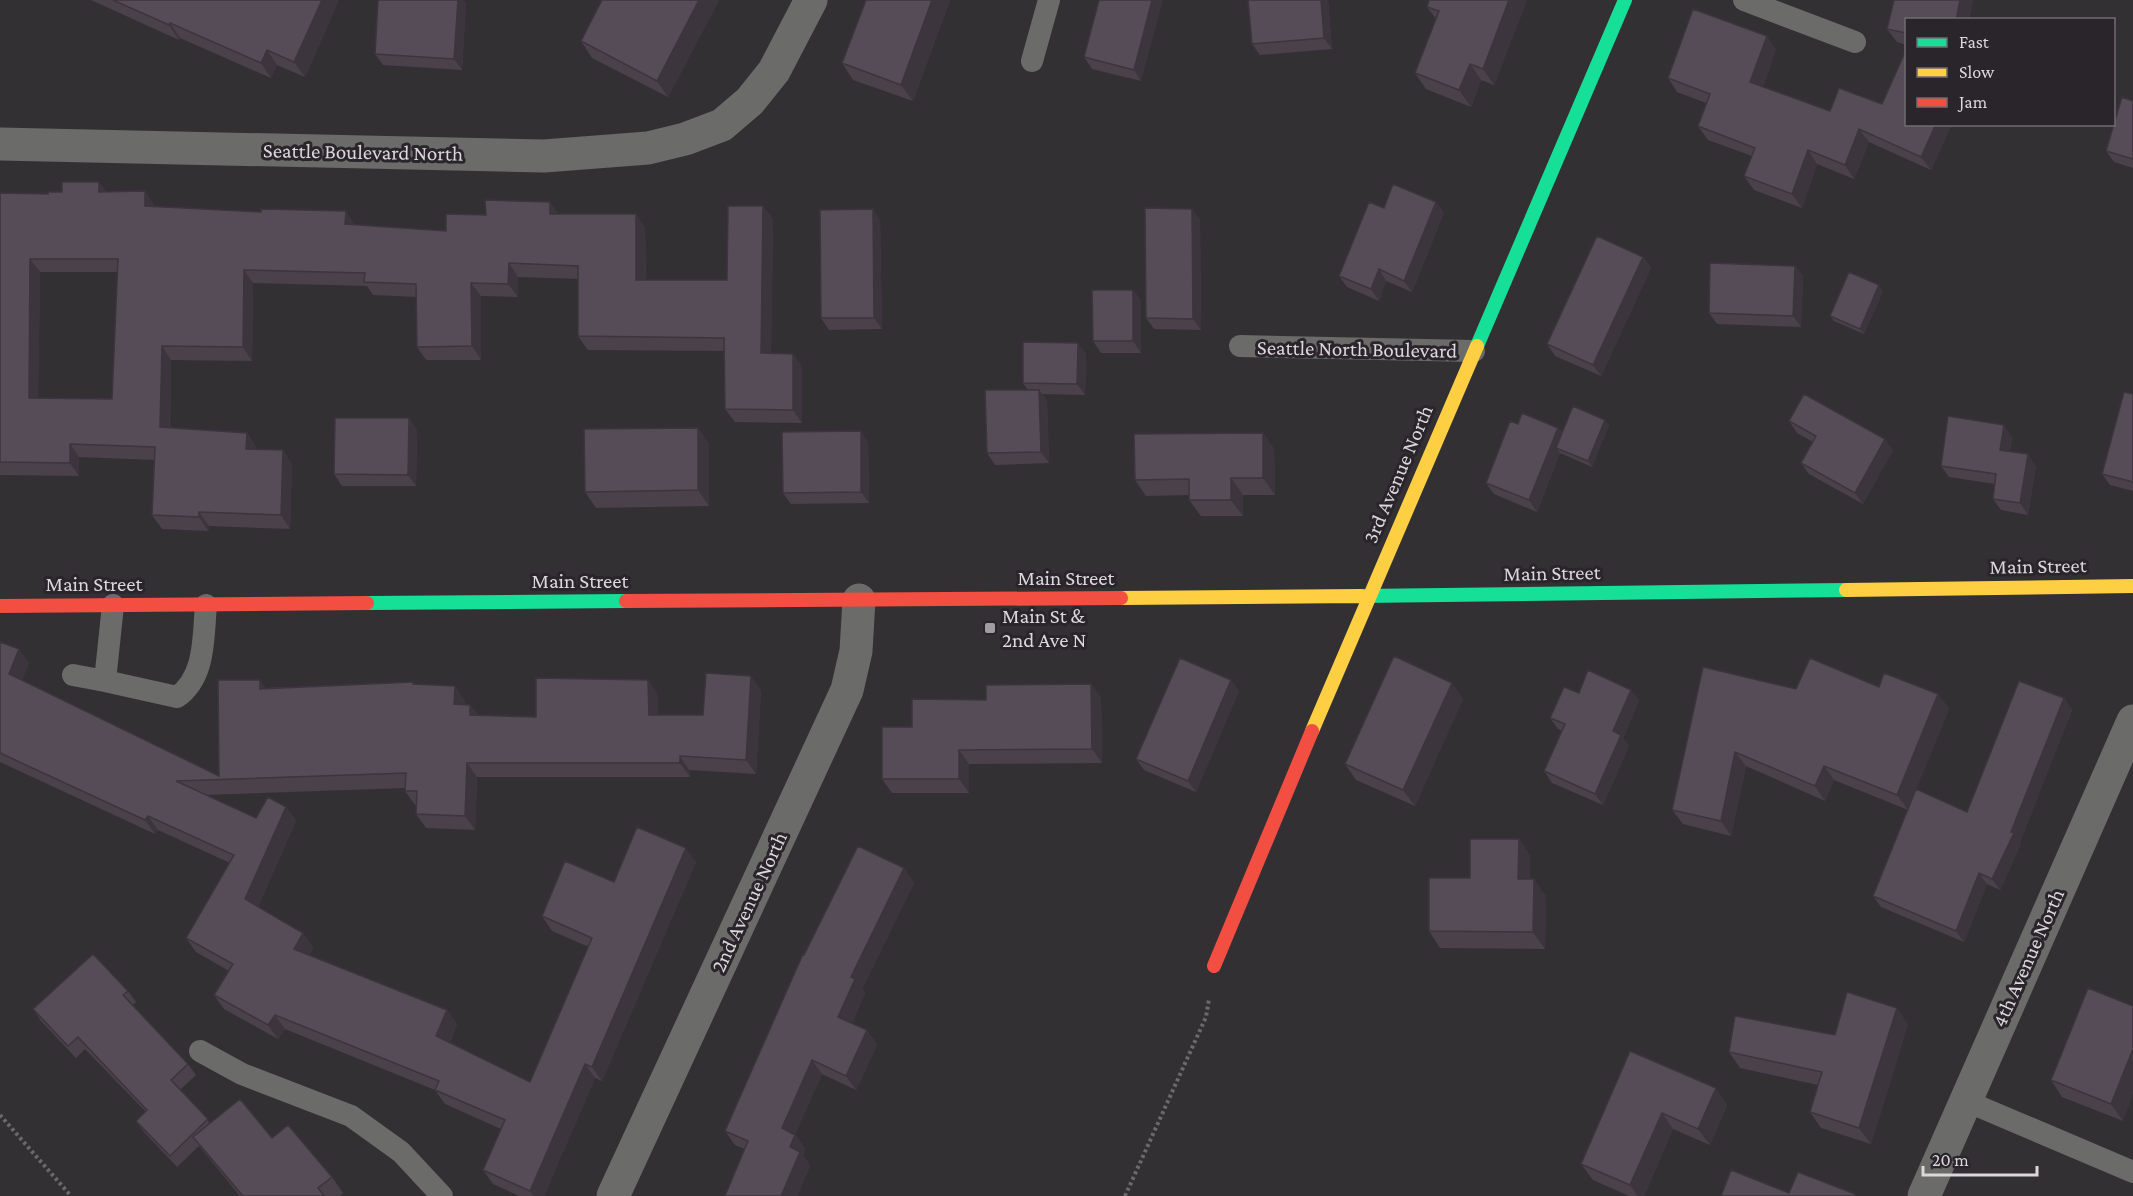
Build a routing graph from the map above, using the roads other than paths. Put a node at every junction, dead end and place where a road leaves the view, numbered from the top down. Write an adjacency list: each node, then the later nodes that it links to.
1 (811, 0): 7 (street, Seattle Boulevard North)
2 (1049, 0): 6 (lane)
3 (1625, 0): 9 (street, 3rd Avenue North)
4 (1744, 0): 5 (lane)
5 (1855, 42)
6 (1032, 61)
7 (0, 144)
8 (1240, 346): 9 (lane, Seattle North Boulevard)
9 (1474, 351): 11 (street, 3rd Avenue North)
10 (2133, 585): 11 (street, Main Street)
11 (1369, 596): 12 (street, Main Street); 19 (street, 3rd Avenue North)
12 (859, 600): 14 (street, Main Street); 24 (street, 2nd Avenue North)
13 (112, 605): 14 (street, Main Street); 15 (street, Main Street); 17 (lane)
14 (206, 605): 17 (lane)
15 (0, 606)
16 (73, 675): 17 (lane)
17 (105, 681)
18 (2133, 721): 21 (street, 4th Avenue North)
19 (1214, 966)
20 (200, 1051): 23 (lane)
21 (1966, 1101): 22 (lane); 25 (street, 4th Avenue North)
22 (2133, 1172)
23 (442, 1196)
24 (613, 1196)
25 (1924, 1196)

